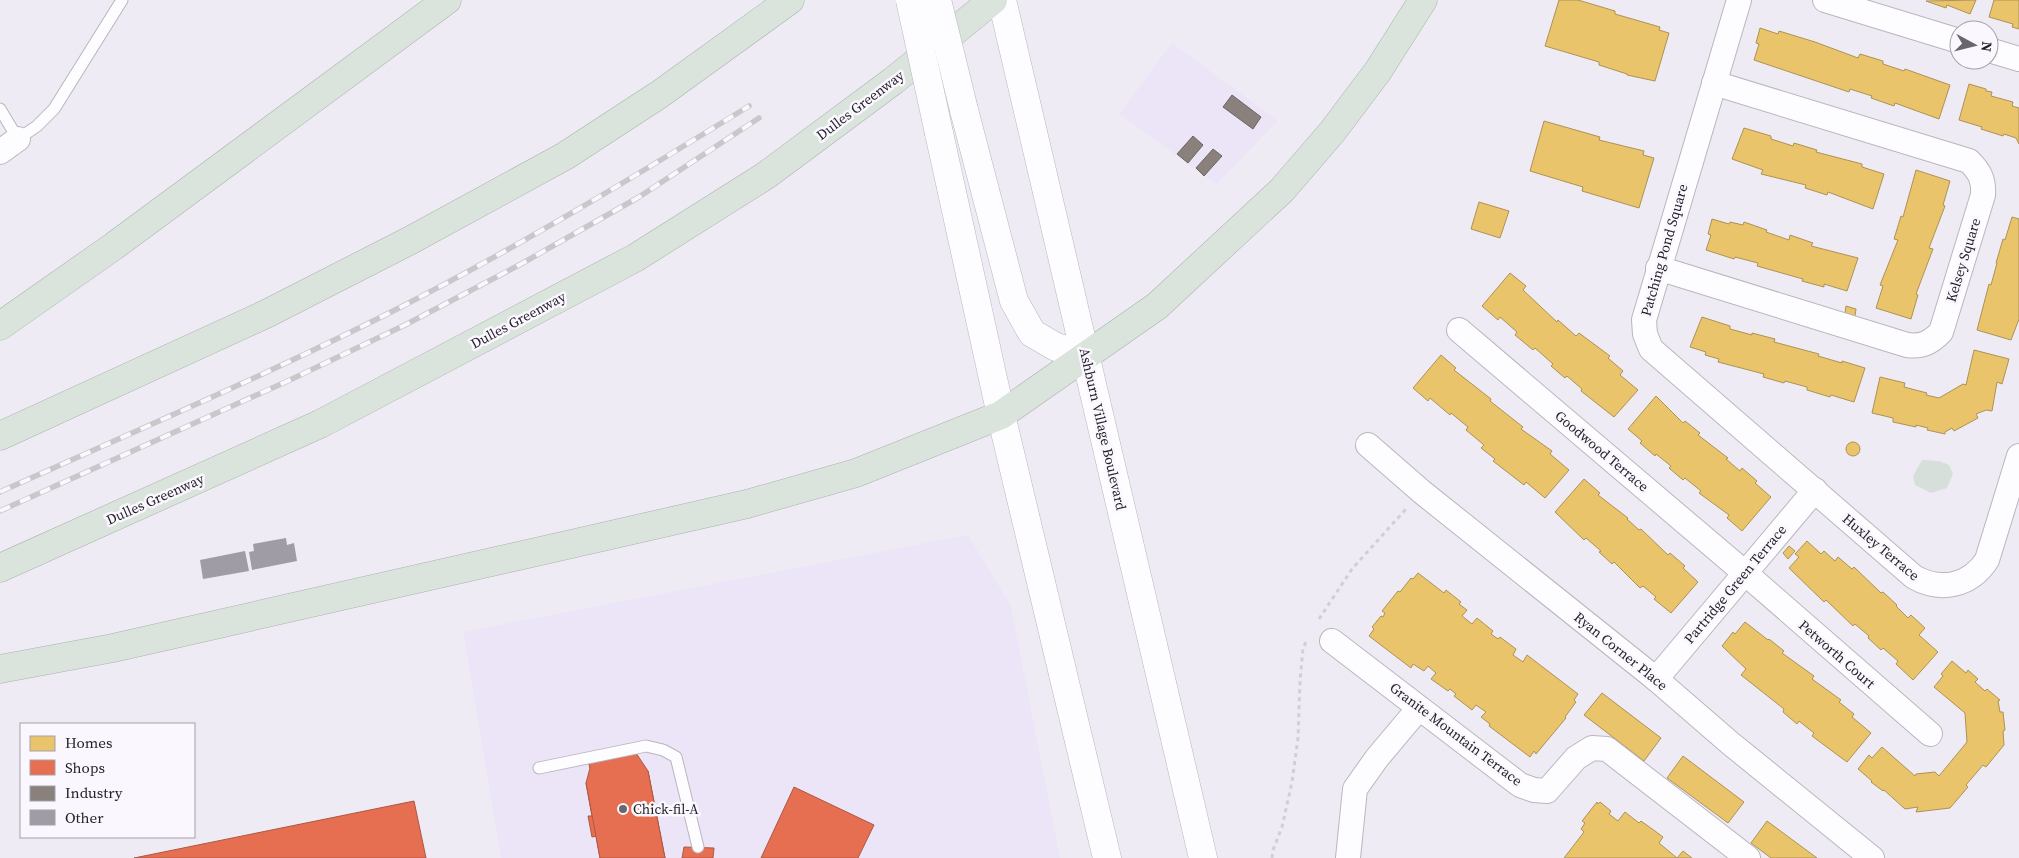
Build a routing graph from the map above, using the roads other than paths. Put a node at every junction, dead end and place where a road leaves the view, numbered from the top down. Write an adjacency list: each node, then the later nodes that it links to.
1 (122, 0): 16 (lane)
2 (447, 0): 18 (highway)
3 (790, 0): 22 (highway)
4 (910, 0): 21 (main road, bridge)
5 (937, 0): 20 (main road, bridge)
6 (993, 0): 26 (highway, Dulles Greenway)
7 (1002, 0): 20 (main road, Ashburn Village Boulevard)
8 (1423, 0): 20 (highway)
9 (1739, 0): 14 (street, Patching Pond Square)
10 (1824, 0): 11 (street)
11 (1949, 38)
12 (1999, 53): 13 (street)
13 (2019, 59)
14 (1714, 83): 17 (street, Patching Pond Square); 17 (street, Kelsey Square)
15 (0, 109): 16 (lane)
16 (9, 146)
17 (1658, 268): 25 (street, Patching Pond Square)
18 (0, 326)
19 (1460, 330): 27 (street, Goodwood Terrace)
20 (1086, 355): 21 (highway); 36 (main road, Ashburn Village Boulevard)
21 (1001, 416): 29 (highway); 35 (main road)
22 (0, 436)
23 (1368, 445): 30 (street, Ryan Corner Place)
24 (2018, 462): 25 (street, Huxley Terrace)
25 (1815, 490): 27 (street, Partridge Green Terrace)
26 (0, 568)
27 (1744, 573): 30 (street, Partridge Green Terrace); 32 (street, Petworth Court)
28 (1332, 641): 31 (street, Granite Mountain Terrace)
29 (0, 669)
30 (1656, 679): 39 (street, Ryan Corner Place)
31 (1419, 708): 37 (street); 38 (street, Granite Mountain Terrace)
32 (1930, 734)
33 (539, 768): 34 (lane)
34 (698, 847)
35 (1107, 858)
36 (1203, 858)
37 (1348, 858)
38 (1748, 858)
39 (1872, 858)

